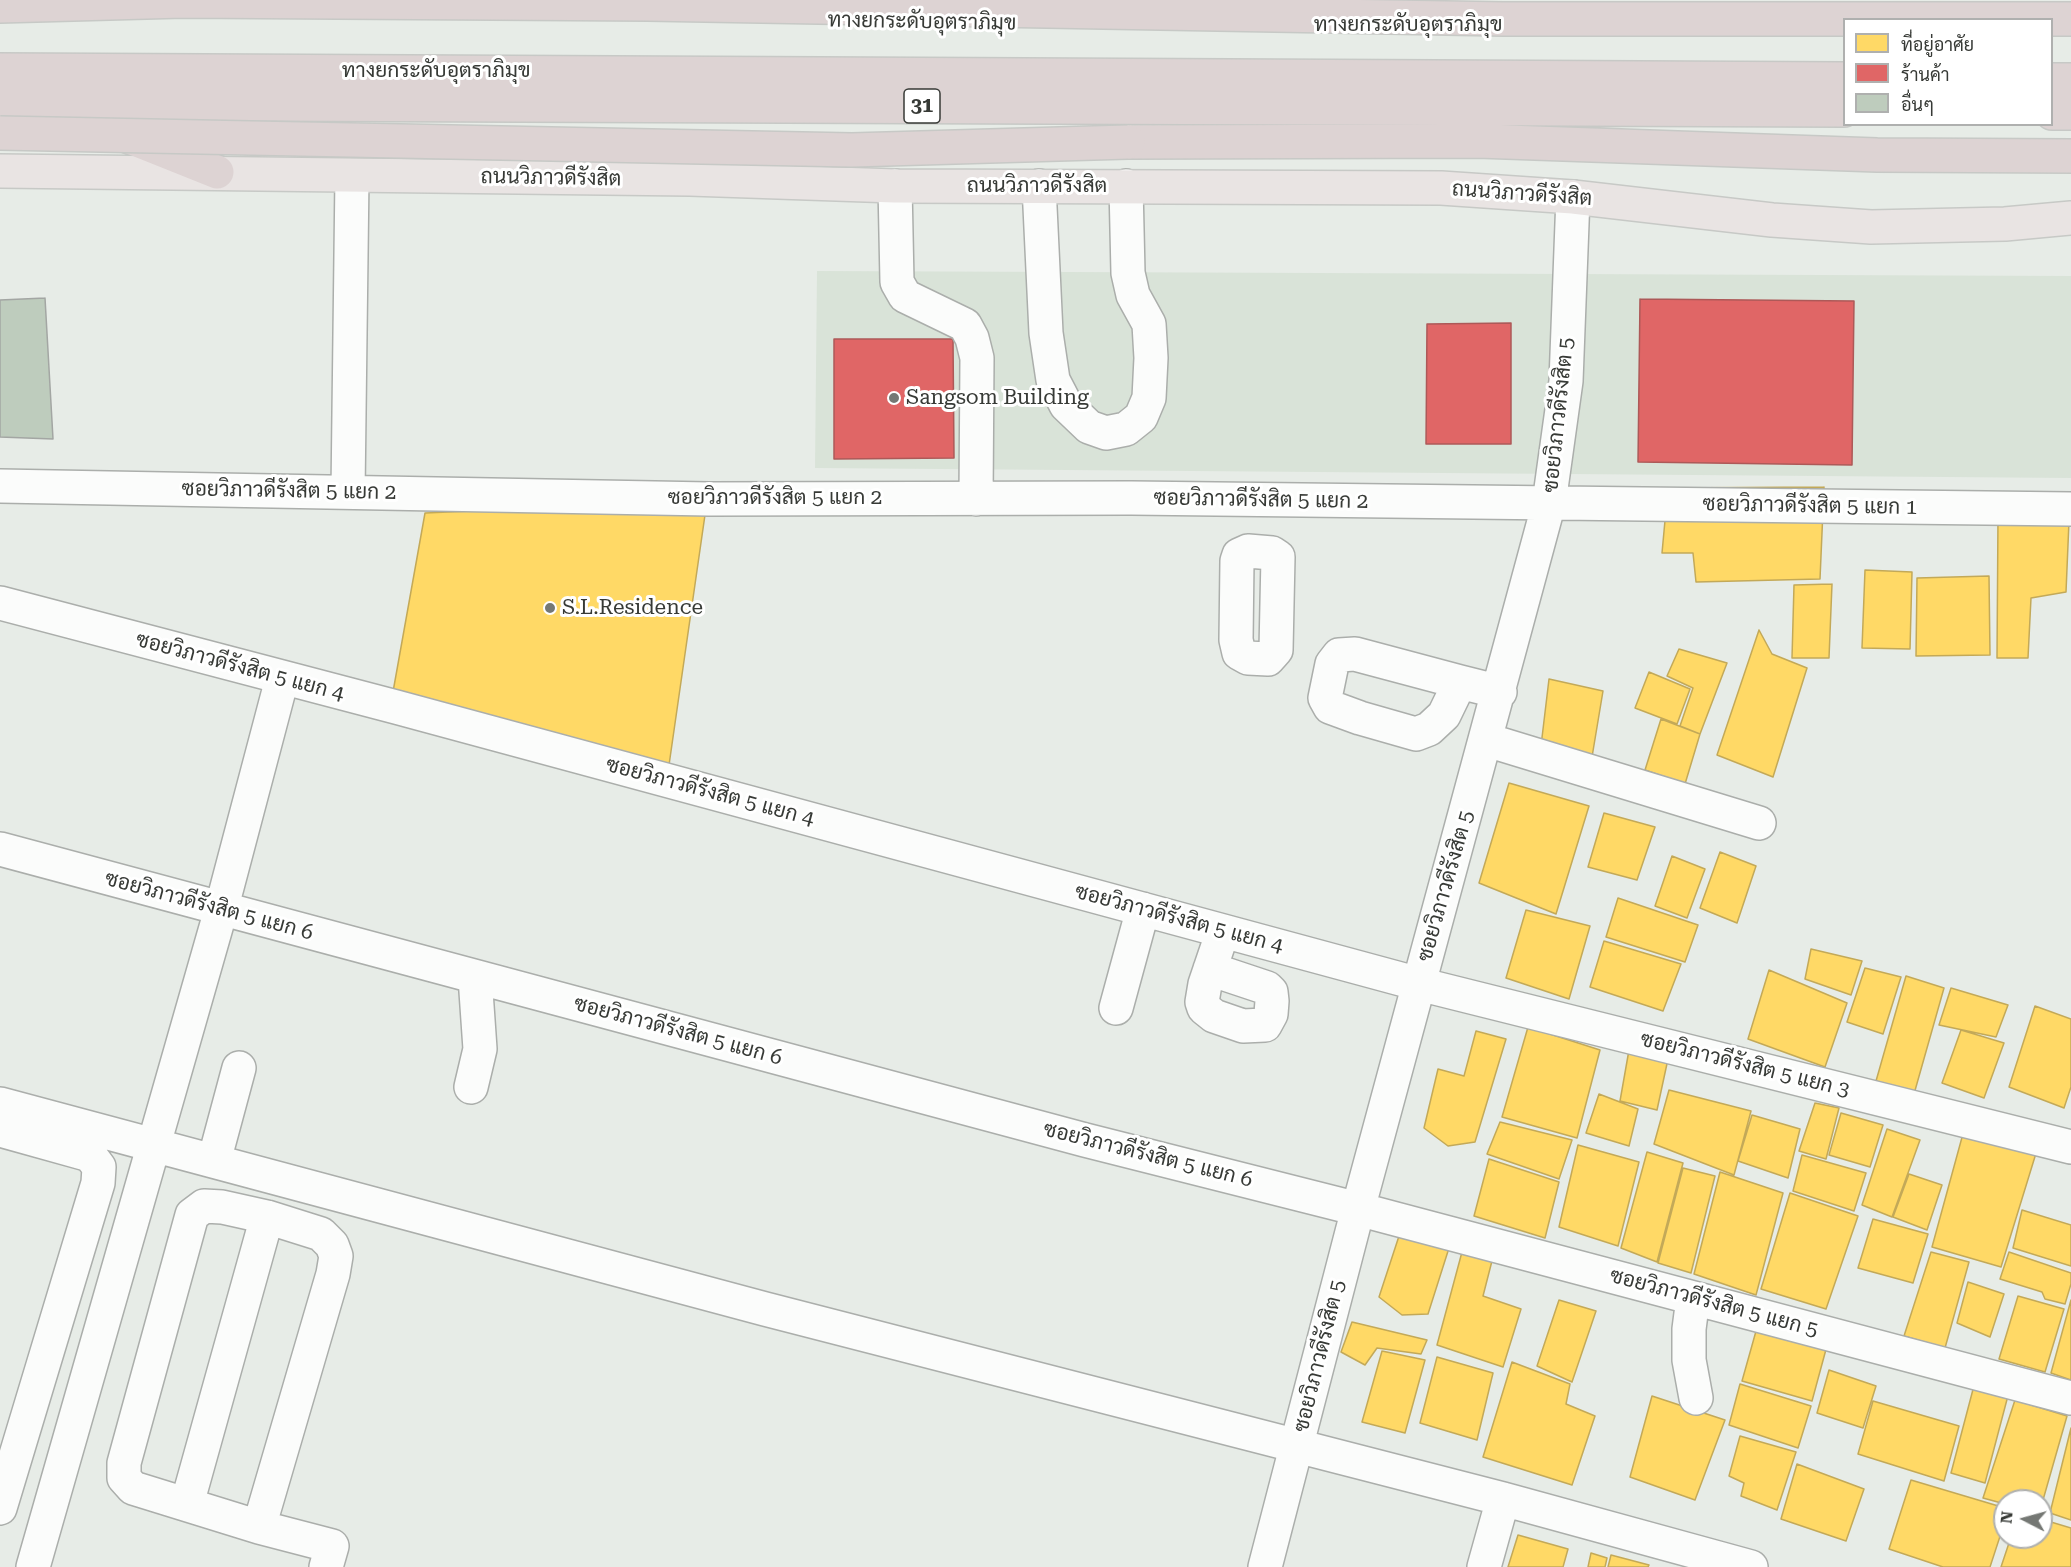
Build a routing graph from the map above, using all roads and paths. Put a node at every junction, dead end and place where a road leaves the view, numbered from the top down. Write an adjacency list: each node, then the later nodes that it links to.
1 (185, 1): 2 (highway); 4 (highway)
2 (0, 6)
3 (0, 16): 7 (highway, ทางยกระดับอุตราภิมุข)
4 (1843, 19)
5 (2053, 19): 6 (highway)
6 (2071, 19)
7 (1843, 24)
8 (2053, 24): 9 (highway)
9 (2071, 24)
10 (0, 70): 11 (highway, ทางยกระดับอุตราภิมุข / 31)
11 (1843, 79)
12 (2053, 80): 13 (highway)
13 (2071, 80)
14 (0, 101): 15 (highway, 31)
15 (35, 101): 16 (highway, 31); 22 (highway)
16 (1843, 110)
17 (2053, 113): 18 (highway)
18 (2071, 113)
19 (0, 133): 20 (highway, bridge)
20 (2071, 156)
21 (0, 171): 22 (main road, ถนนวิภาวดีรังสิต)
22 (217, 171): 23 (main road, ถนนวิภาวดีรังสิต)
23 (352, 176): 24 (main road, ถนนวิภาวดีรังสิต); 30 (street)
24 (895, 186): 25 (main road, ถนนวิภาวดีรังสิต); 31 (street)
25 (1039, 186): 26 (main road, ถนนวิภาวดีรังสิต); 26 (street)
26 (1126, 186): 27 (main road, ถนนวิภาวดีรังสิต)
27 (1573, 197): 28 (main road, ถนนวิภาวดีรังสิต); 33 (street, ซอยวิภาวดีรังสิต 5)
28 (2071, 218)
29 (0, 486): 30 (street, ซอยวิภาวดีรังสิต 5 แยก 2)
30 (348, 492): 31 (street, ซอยวิภาวดีรังสิต 5 แยก 2)
31 (976, 499): 32 (street, ซอยวิภาวดีรังสิต 5 แยก 2)
32 (1250, 500): 33 (street, ซอยวิภาวดีรังสิต 5 แยก 2); 35 (street)
33 (1550, 503): 34 (street, ซอยวิภาวดีรังสิต 5 แยก 1); 39 (street, ซอยวิภาวดีรังสิต 5)
34 (2071, 509)
35 (1248, 551)
36 (0, 603): 37 (street, ซอยวิภาวดีรังสิต 5 แยก 4)
37 (282, 679): 43 (street, ซอยวิภาวดีรังสิต 5 แยก 4); 44 (street)
38 (1460, 681): 39 (street)
39 (1500, 692): 40 (street, ซอยวิภาวดีรังสิต 5)
40 (1487, 740): 41 (street); 48 (street, ซอยวิภาวดีรังสิต 5)
41 (1760, 823)
42 (0, 849): 44 (street, ซอยวิภาวดีรังสิต 5 แยก 6)
43 (1143, 909): 45 (street, ซอยวิภาวดีรังสิต 5 แยก 4); 49 (street)
44 (221, 910): 47 (street, ซอยวิภาวดีรังสิต 5 แยก 6); 54 (street)
45 (1223, 931): 46 (street); 48 (street, ซอยวิภาวดีรังสิต 5 แยก 4)
46 (1210, 969)
47 (475, 978): 51 (street); 57 (street, ซอยวิภาวดีรังสิต 5 แยก 6)
48 (1419, 984): 55 (street, ซอยวิภาวดีรังสิต 5 แยก 3); 57 (street, ซอยวิภาวดีรังสิต 5)
49 (1116, 1008)
50 (239, 1068): 56 (street)
51 (471, 1087)
52 (0, 1104): 54 (street)
53 (0, 1130): 65 (street)
54 (152, 1144): 56 (street); 67 (street)
55 (2071, 1147)
56 (214, 1161): 62 (street)
57 (1358, 1209): 59 (street, ซอยวิภาวดีรังสิต 5 แยก 5); 62 (street, ซอยวิภาวดีรังสิต 5)
58 (267, 1217): 64 (street); 64 (street); 66 (street)
59 (1693, 1298): 60 (street); 61 (street, ซอยวิภาวดีรังสิต 5 แยก 5)
60 (1696, 1398)
61 (2071, 1398)
62 (1297, 1446): 63 (street); 69 (street, ซอยวิภาวดีรังสิต 5)
63 (1503, 1499): 70 (street); 71 (street)
64 (187, 1504): 66 (street)
65 (0, 1508)
66 (259, 1527): 68 (street)
67 (33, 1567)
68 (326, 1567)
69 (1265, 1567)
70 (1484, 1567)
71 (1751, 1567)

